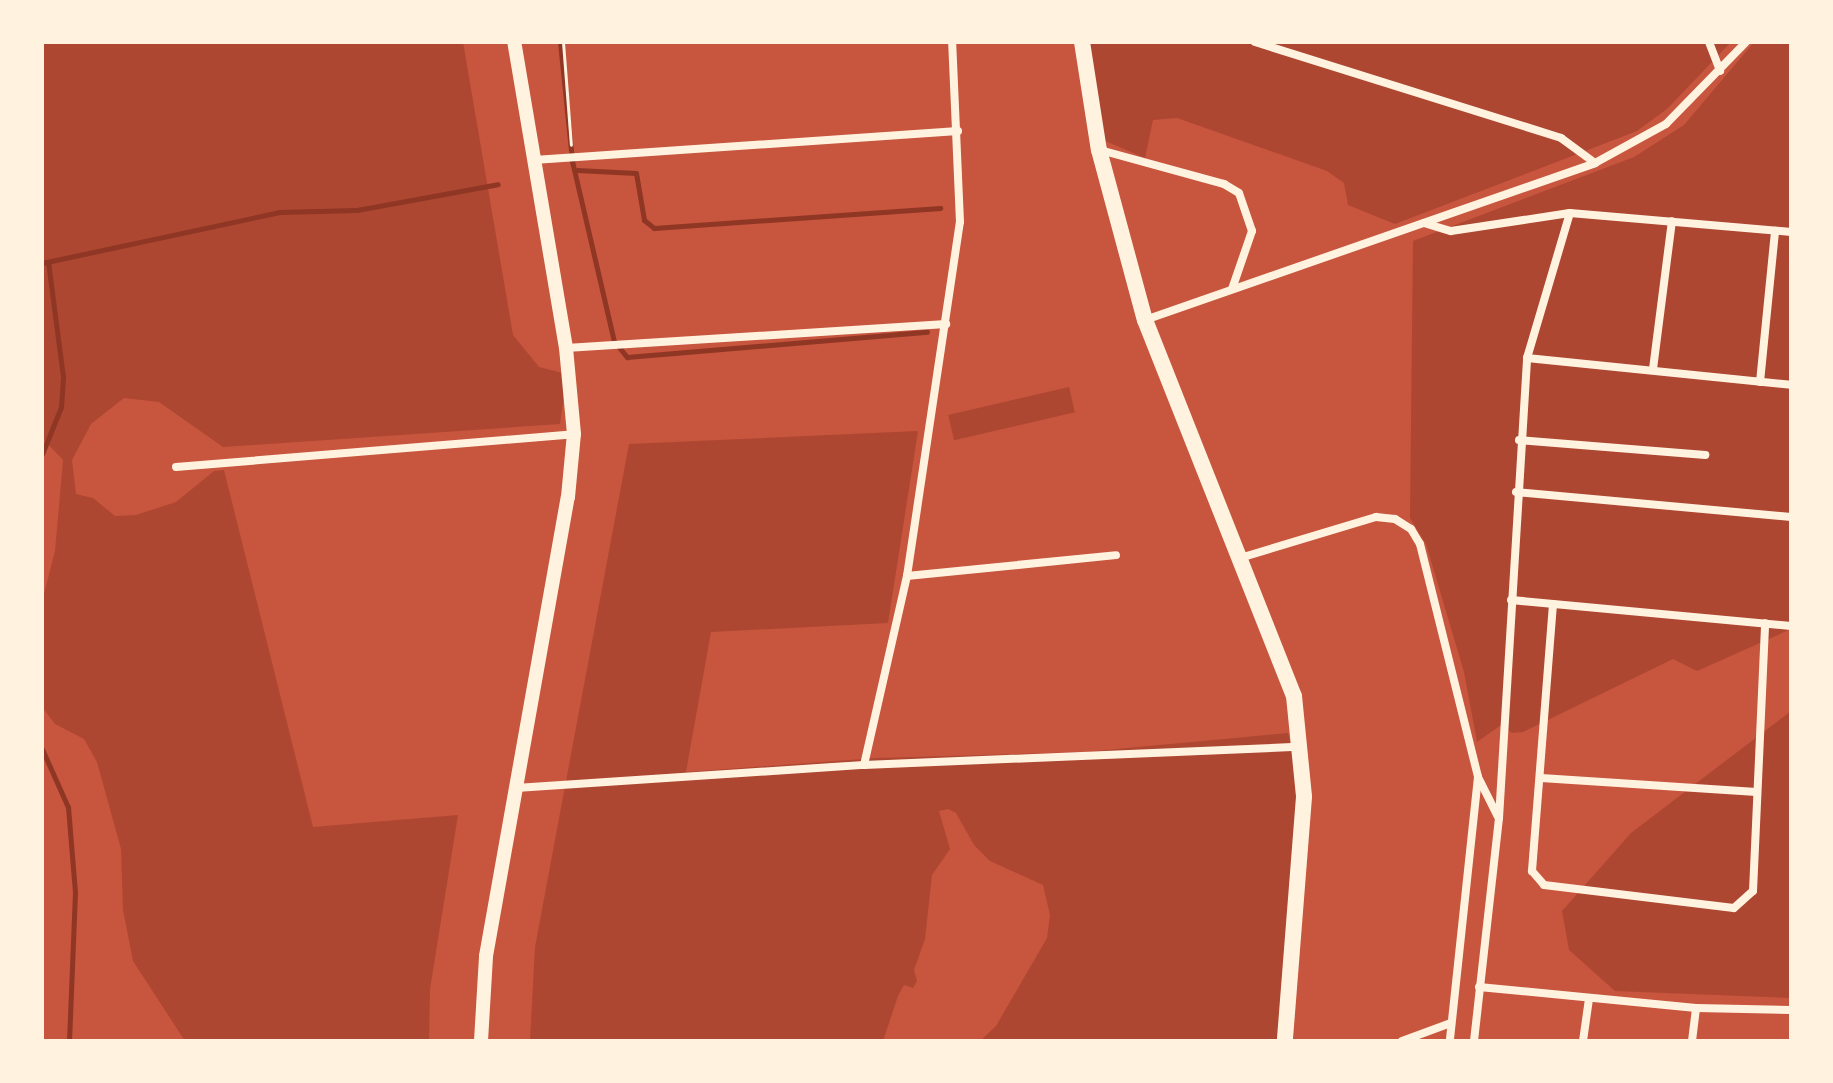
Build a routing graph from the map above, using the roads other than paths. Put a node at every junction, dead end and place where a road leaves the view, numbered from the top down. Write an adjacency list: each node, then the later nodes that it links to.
1 (514, 42): 10 (main road)
2 (952, 42): 8 (street)
3 (1082, 42): 9 (main road)
4 (1255, 42): 11 (street)
5 (1709, 42): 7 (street)
6 (1746, 42): 7 (street)
7 (1720, 71): 11 (street)
8 (958, 131): 10 (street); 19 (street)
9 (1099, 150): 17 (street); 18 (main road)
10 (534, 160): 20 (main road)
11 (1595, 163): 14 (street)
12 (1570, 213): 13 (street); 14 (street); 21 (street)
13 (1672, 221): 15 (street); 22 (street)
14 (1424, 223): 17 (street)
15 (1775, 231): 16 (street); 23 (street)
16 (1791, 232)
17 (1232, 289): 18 (street)
18 (1145, 320): 32 (main road)
19 (946, 324): 20 (street); 33 (street)
20 (566, 348): 25 (main road)
21 (1527, 358): 22 (street); 26 (street)
22 (1653, 369): 23 (street)
23 (1760, 382): 24 (street)
24 (1791, 385)
25 (574, 434): 28 (street); 42 (main road)
26 (1519, 440): 27 (street); 29 (street)
27 (1705, 455)
28 (176, 467)
29 (1516, 492): 30 (street); 34 (street)
30 (1791, 517)
31 (1116, 555): 33 (street)
32 (1240, 558): 38 (main road); 40 (street)
33 (907, 576): 39 (street)
34 (1511, 600): 35 (street); 44 (street)
35 (1553, 604): 36 (street); 41 (street)
36 (1765, 623): 37 (street); 43 (street)
37 (1791, 626)
38 (1302, 747): 39 (street); 51 (main road)
39 (864, 765): 42 (street)
40 (1478, 777): 44 (street); 49 (street)
41 (1541, 778): 43 (street); 43 (street)
42 (516, 788): 50 (main road)
43 (1757, 792)
44 (1499, 818): 45 (street)
45 (1479, 987): 46 (street); 54 (street)
46 (1589, 999): 47 (street); 55 (street)
47 (1696, 1008): 48 (street); 56 (street)
48 (1791, 1010)
49 (1451, 1023): 52 (street); 53 (street)
50 (481, 1041)
51 (1285, 1041)
52 (1402, 1041)
53 (1450, 1041)
54 (1474, 1041)
55 (1583, 1041)
56 (1692, 1041)

